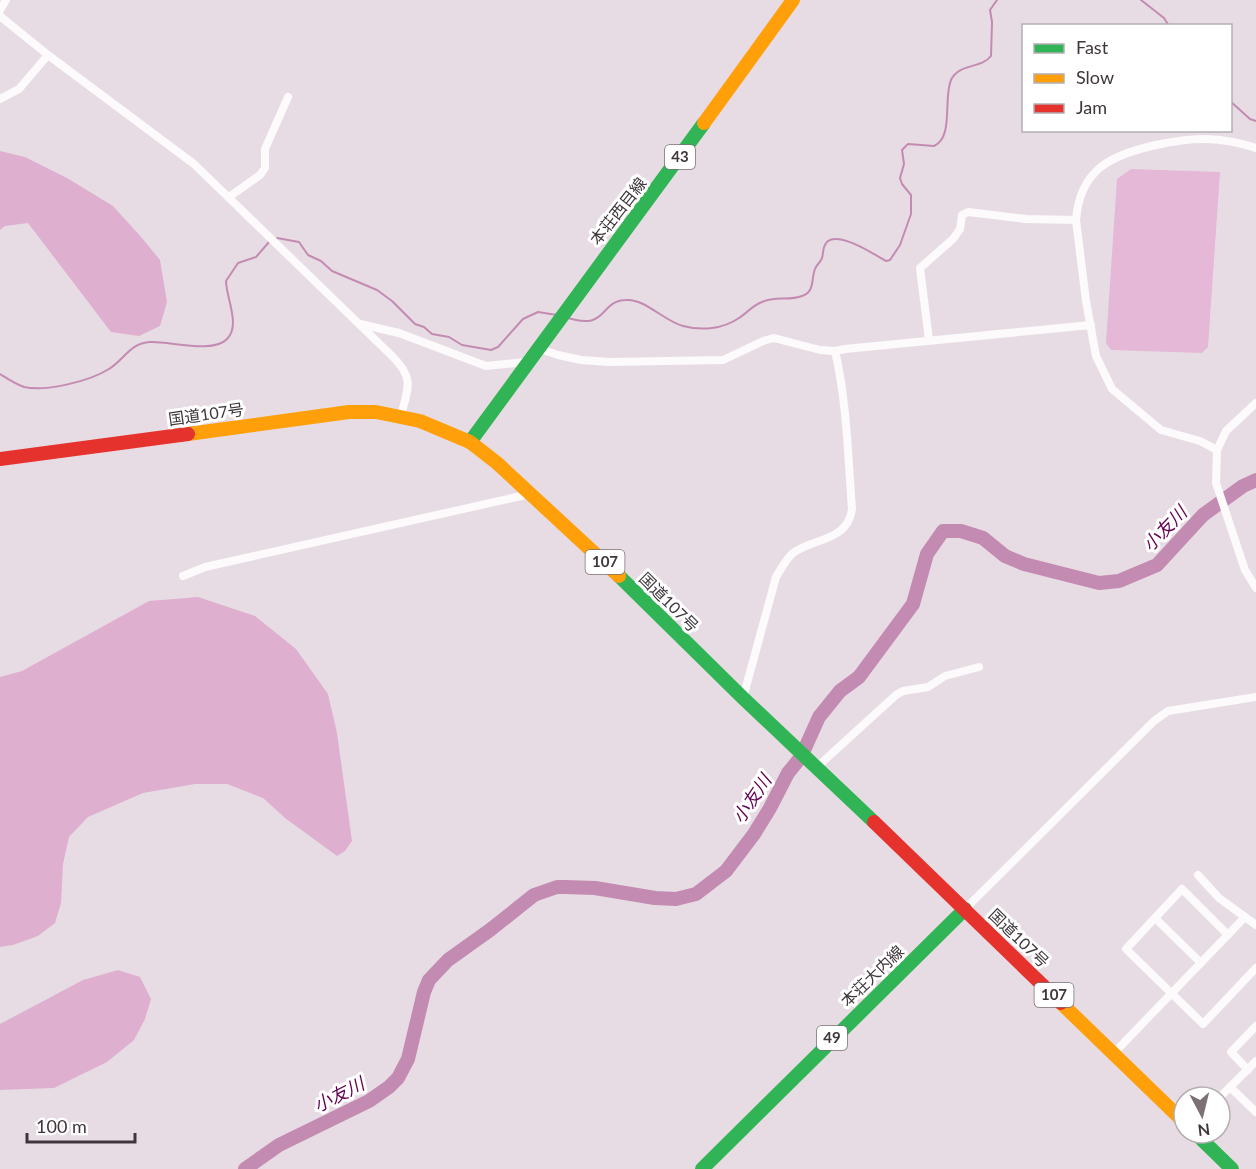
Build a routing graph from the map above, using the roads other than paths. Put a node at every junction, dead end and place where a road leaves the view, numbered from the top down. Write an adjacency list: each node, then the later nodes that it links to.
1 (6, 0): 3 (street)
2 (793, 0): 14 (main road, 本荘西目線 / 43)
3 (0, 10)
4 (0, 16): 5 (street)
5 (48, 55): 7 (street); 9 (street)
6 (288, 97): 9 (street)
7 (0, 99)
8 (1256, 148): 10 (street)
9 (229, 197): 11 (street)
10 (1076, 220): 12 (street); 13 (street)
11 (360, 324): 16 (street); 18 (street)
12 (1091, 325): 13 (street); 20 (street)
13 (929, 340): 15 (street)
14 (537, 348): 15 (street); 16 (main road, 本荘西目線 / 43)
15 (835, 351): 27 (street)
16 (526, 362): 19 (main road, 本荘西目線 / 43)
17 (1256, 403): 20 (street)
18 (400, 416): 19 (main road, 国道107号 / 107); 21 (main road, 国道107号 / 107)
19 (470, 442): 22 (main road, 国道107号 / 107)
20 (1217, 450): 24 (street)
21 (0, 459)
22 (530, 494): 23 (street); 27 (main road, 国道107号 / 107)
23 (183, 576)
24 (1256, 588)
25 (979, 667): 28 (street)
26 (1256, 697): 30 (street)
27 (743, 698): 28 (main road, 国道107号 / 107)
28 (814, 764): 30 (main road, 国道107号 / 107)
29 (1198, 875): 32 (street)
30 (965, 909): 39 (main road, 国道107号 / 107); 47 (main road, 本荘大内線 / 49)
31 (1155, 918): 34 (street); 35 (street); 37 (street)
32 (1245, 918): 33 (street); 34 (street)
33 (1256, 925)
34 (1228, 935): 35 (street)
35 (1201, 963): 37 (street)
36 (1256, 968): 37 (street)
37 (1172, 993): 39 (street)
38 (1256, 1026): 41 (street)
39 (1114, 1053): 44 (main road, 国道107号 / 107)
40 (1256, 1061): 41 (street)
41 (1248, 1070): 42 (street)
42 (1232, 1085)
43 (1232, 1089): 45 (street)
44 (1172, 1110)
45 (1256, 1112)
46 (1207, 1145): 48 (main road)
47 (702, 1169)
48 (1232, 1169)

